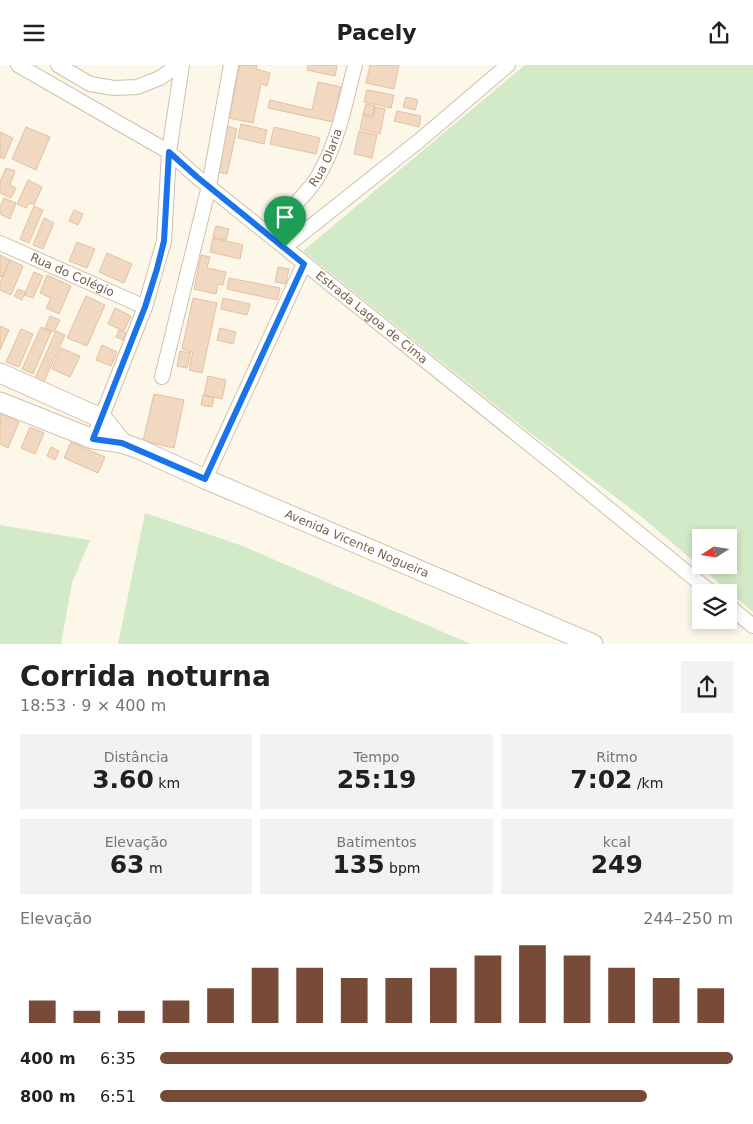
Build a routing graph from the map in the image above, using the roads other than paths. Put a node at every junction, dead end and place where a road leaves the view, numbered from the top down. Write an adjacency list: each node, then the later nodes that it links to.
1 (18, 65): 8 (street, Estrada Lagoa de Cima)
2 (56, 65): 3 (street); 8 (street)
3 (178, 65)
4 (182, 65): 9 (street)
5 (230, 65): 10 (street)
6 (355, 65): 11 (street, Rua Olaria)
7 (508, 65): 13 (street)
8 (51, 83): 9 (street, Estrada Lagoa de Cima)
9 (169, 152): 10 (street, Estrada Lagoa de Cima); 15 (street)
10 (209, 186): 11 (street, Estrada Lagoa de Cima); 17 (street)
11 (267, 232): 13 (street, Estrada Lagoa de Cima)
12 (0, 243): 15 (street, Rua do Colégio)
13 (285, 247): 14 (street, Estrada Lagoa de Cima)
14 (304, 264): 22 (street); 23 (street, Estrada Lagoa de Cima)
15 (145, 307): 19 (street)
16 (0, 373): 19 (street, Avenida Vicente Nogueira)
17 (162, 377)
18 (0, 402): 20 (street, Avenida Vicente Nogueira)
19 (102, 419): 20 (street); 21 (street, Avenida Vicente Nogueira)
20 (93, 439): 21 (street, Avenida Vicente Nogueira)
21 (122, 443): 22 (street, Avenida Vicente Nogueira)
22 (205, 479): 26 (street, Avenida Vicente Nogueira)
23 (701, 584)
24 (737, 613): 25 (street)
25 (753, 626)
26 (593, 644)

